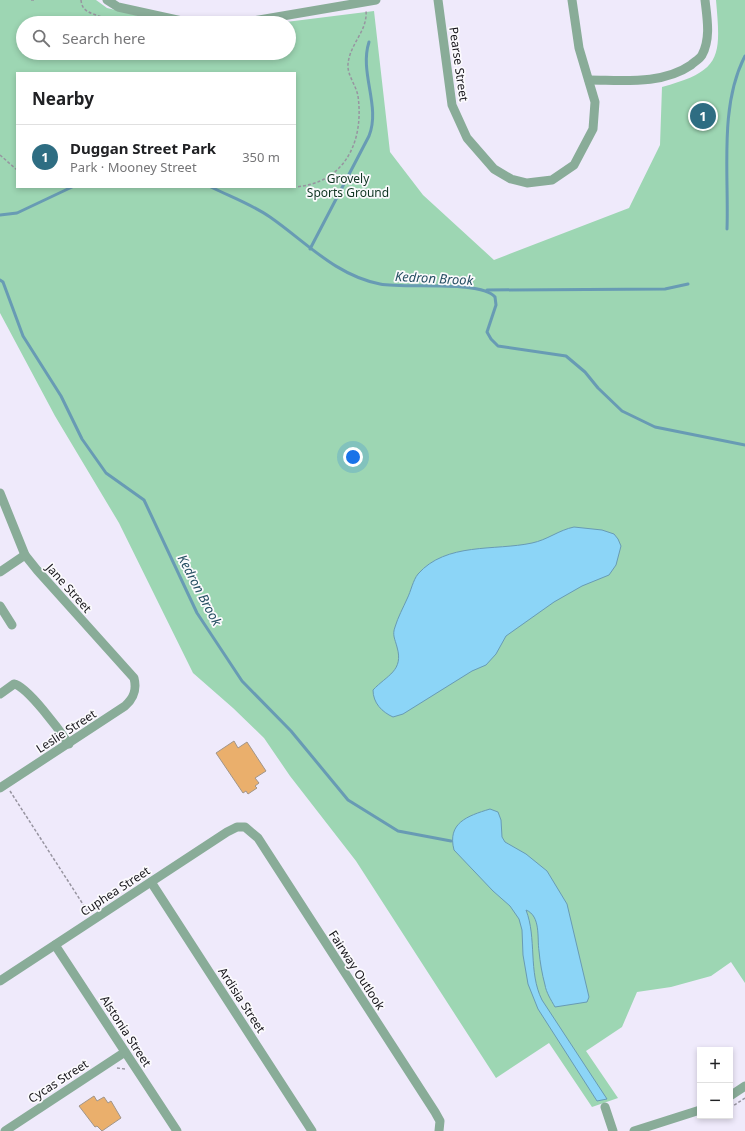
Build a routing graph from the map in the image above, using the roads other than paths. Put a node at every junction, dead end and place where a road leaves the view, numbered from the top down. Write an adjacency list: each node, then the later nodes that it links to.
1 (107, 0): 6 (street)
2 (376, 0): 7 (street)
3 (438, 0): 8 (street, Pearse Street)
4 (572, 0): 8 (street, Pearse Street)
5 (705, 0): 8 (street)
6 (159, 16)
7 (283, 16)
8 (589, 80)
9 (0, 493): 10 (street, Jane Street)
10 (25, 555): 11 (street); 14 (street, Jane Street)
11 (0, 572)
12 (0, 606): 13 (street)
13 (12, 625)
14 (136, 687): 16 (street, Leslie Street)
15 (0, 694): 16 (street)
16 (69, 744): 17 (street, Leslie Street)
17 (3, 786)
18 (245, 826): 19 (street, Cuphea Street); 30 (street, Fairway Outlook)
19 (151, 882): 20 (street, Cuphea Street); 29 (street, Ardisia Street)
20 (55, 945): 21 (street, Cuphea Street); 22 (street, Alstonia Street)
21 (0, 981)
22 (125, 1052): 27 (street, Cycas Street); 28 (street, Alstonia Street)
23 (745, 1086): 24 (street)
24 (733, 1094)
25 (605, 1107): 31 (street)
26 (697, 1111): 32 (street)
27 (5, 1131)
28 (177, 1131)
29 (312, 1131)
30 (439, 1131)
31 (613, 1131)
32 (634, 1131)

